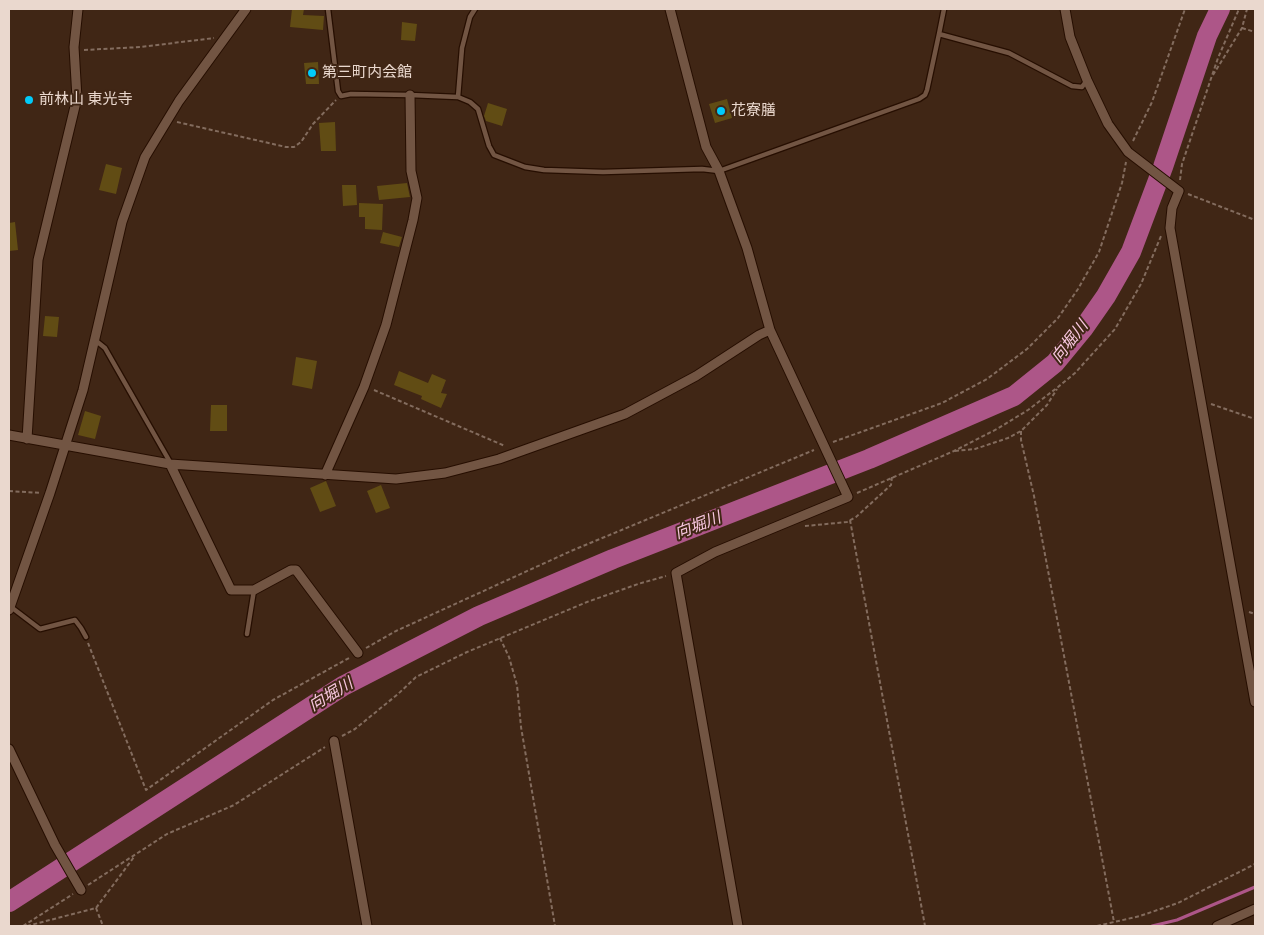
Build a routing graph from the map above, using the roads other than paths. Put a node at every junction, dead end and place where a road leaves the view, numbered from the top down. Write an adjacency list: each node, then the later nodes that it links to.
1 (78, 9): 16 (street)
2 (246, 9): 14 (street)
3 (328, 9): 10 (lane)
4 (475, 9): 11 (lane)
5 (670, 9): 12 (street)
6 (944, 9): 8 (lane)
7 (1065, 9): 9 (street)
8 (939, 34): 9 (lane); 12 (lane)
9 (1087, 80): 25 (street)
10 (410, 95): 11 (lane); 19 (street)
11 (458, 97): 12 (lane)
12 (719, 170): 13 (street)
13 (770, 330): 19 (street); 31 (street)
14 (95, 340): 17 (street); 18 (lane)
15 (9, 435): 16 (street)
16 (27, 439): 17 (street)
17 (64, 445): 18 (street); 21 (street)
18 (170, 464): 19 (street); 20 (street)
19 (325, 475)
20 (254, 590): 22 (lane); 24 (street)
21 (9, 608): 23 (lane)
22 (247, 634)
23 (86, 637)
24 (358, 653)
25 (1255, 702)
26 (334, 741): 30 (street)
27 (9, 749): 28 (street)
28 (81, 890)
29 (1255, 909): 32 (street)
30 (367, 926)
31 (738, 926)
32 (1217, 926)

